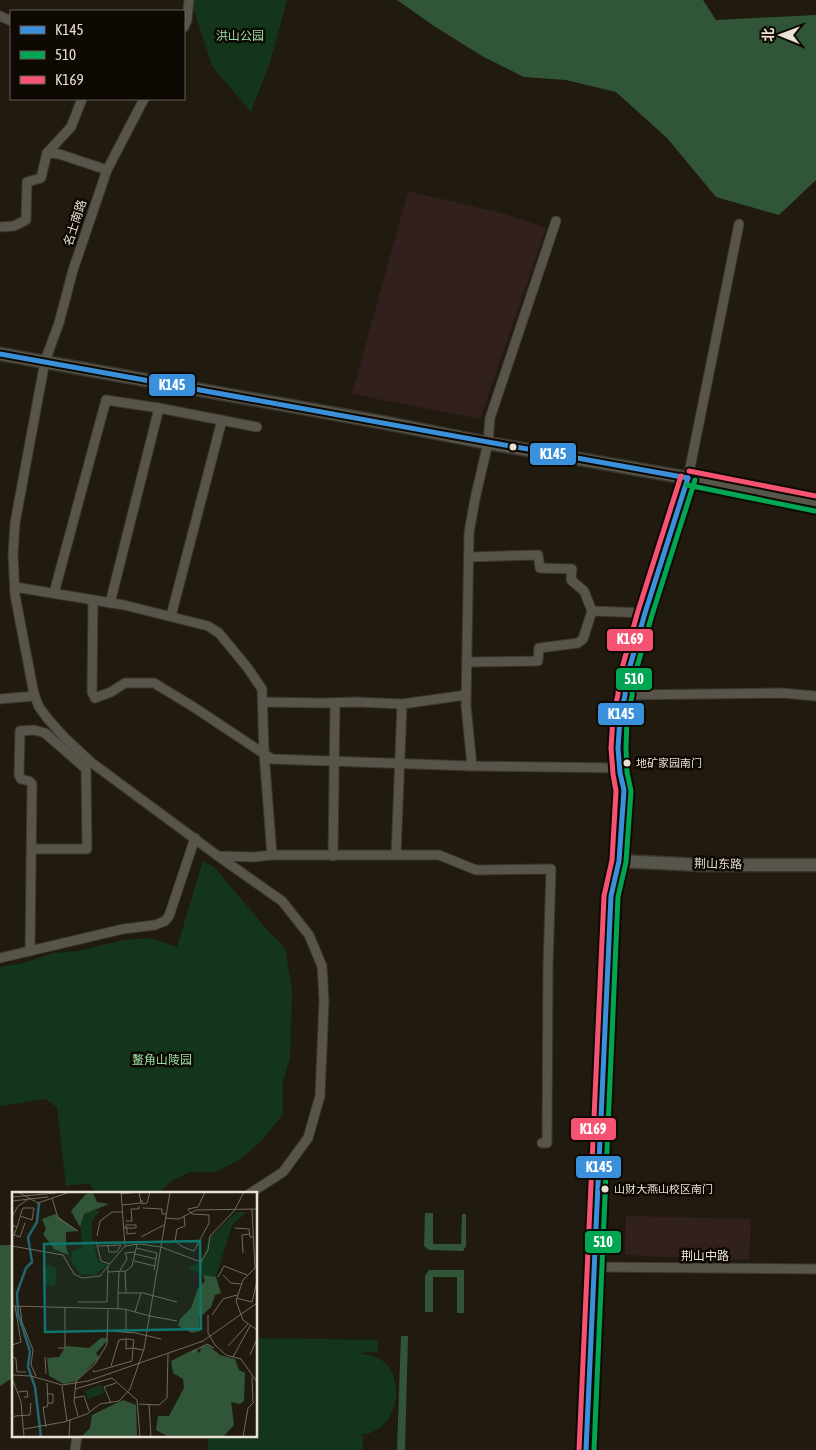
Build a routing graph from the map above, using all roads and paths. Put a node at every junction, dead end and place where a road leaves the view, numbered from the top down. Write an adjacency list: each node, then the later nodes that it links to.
1 (189, 0): 2 (street)
2 (185, 25)
3 (82, 100): 5 (street)
4 (143, 100): 6 (street, 名士南路)
5 (47, 153): 6 (street); 9 (street)
6 (107, 170): 11 (street, 名士南路)
7 (556, 221): 15 (street)
8 (739, 224): 16 (street)
9 (0, 227)
10 (0, 354): 11 (main road)
11 (45, 361): 15 (main road); 19 (street, 名士南路)
12 (159, 408): 13 (street); 20 (street); 22 (street)
13 (222, 420): 14 (street); 25 (street)
14 (257, 427)
15 (488, 443): 16 (main road); 18 (street)
16 (688, 478): 17 (main road); 24 (main road)
17 (816, 504)
18 (469, 557): 23 (street); 26 (street)
19 (15, 587): 20 (street); 29 (street, 名士南路)
20 (54, 593): 21 (street)
21 (93, 600): 22 (street); 35 (street)
22 (110, 603): 25 (street)
23 (592, 612): 24 (street); 26 (street)
24 (645, 613): 28 (main road)
25 (171, 616): 32 (street)
26 (467, 662): 27 (street)
27 (466, 695): 34 (street); 38 (street)
28 (625, 695): 30 (street); 39 (main road)
29 (35, 696): 31 (street); 40 (street, 名士南路)
30 (816, 696)
31 (0, 699)
32 (263, 702): 33 (street); 35 (street)
33 (335, 703): 34 (street); 36 (street)
34 (402, 704): 37 (street)
35 (264, 753): 36 (street); 42 (street)
36 (335, 761): 37 (street); 45 (street)
37 (400, 763): 38 (street); 43 (street)
38 (472, 766): 39 (street)
39 (620, 768): 46 (main road)
40 (195, 838): 44 (street, 名士南路); 48 (street)
41 (32, 849): 41 (street); 48 (street)
42 (272, 855): 44 (street); 45 (street)
43 (396, 855): 45 (street); 50 (street)
44 (218, 856): 51 (street, 名士南路)
45 (333, 856)
46 (619, 860): 47 (main road, 荆山东路); 52 (main road)
47 (816, 865)
48 (30, 951): 49 (street)
49 (0, 958)
50 (542, 1143)
51 (252, 1192)
52 (595, 1267): 53 (street, 荆山中路); 54 (main road)
53 (816, 1269)
54 (586, 1450)

